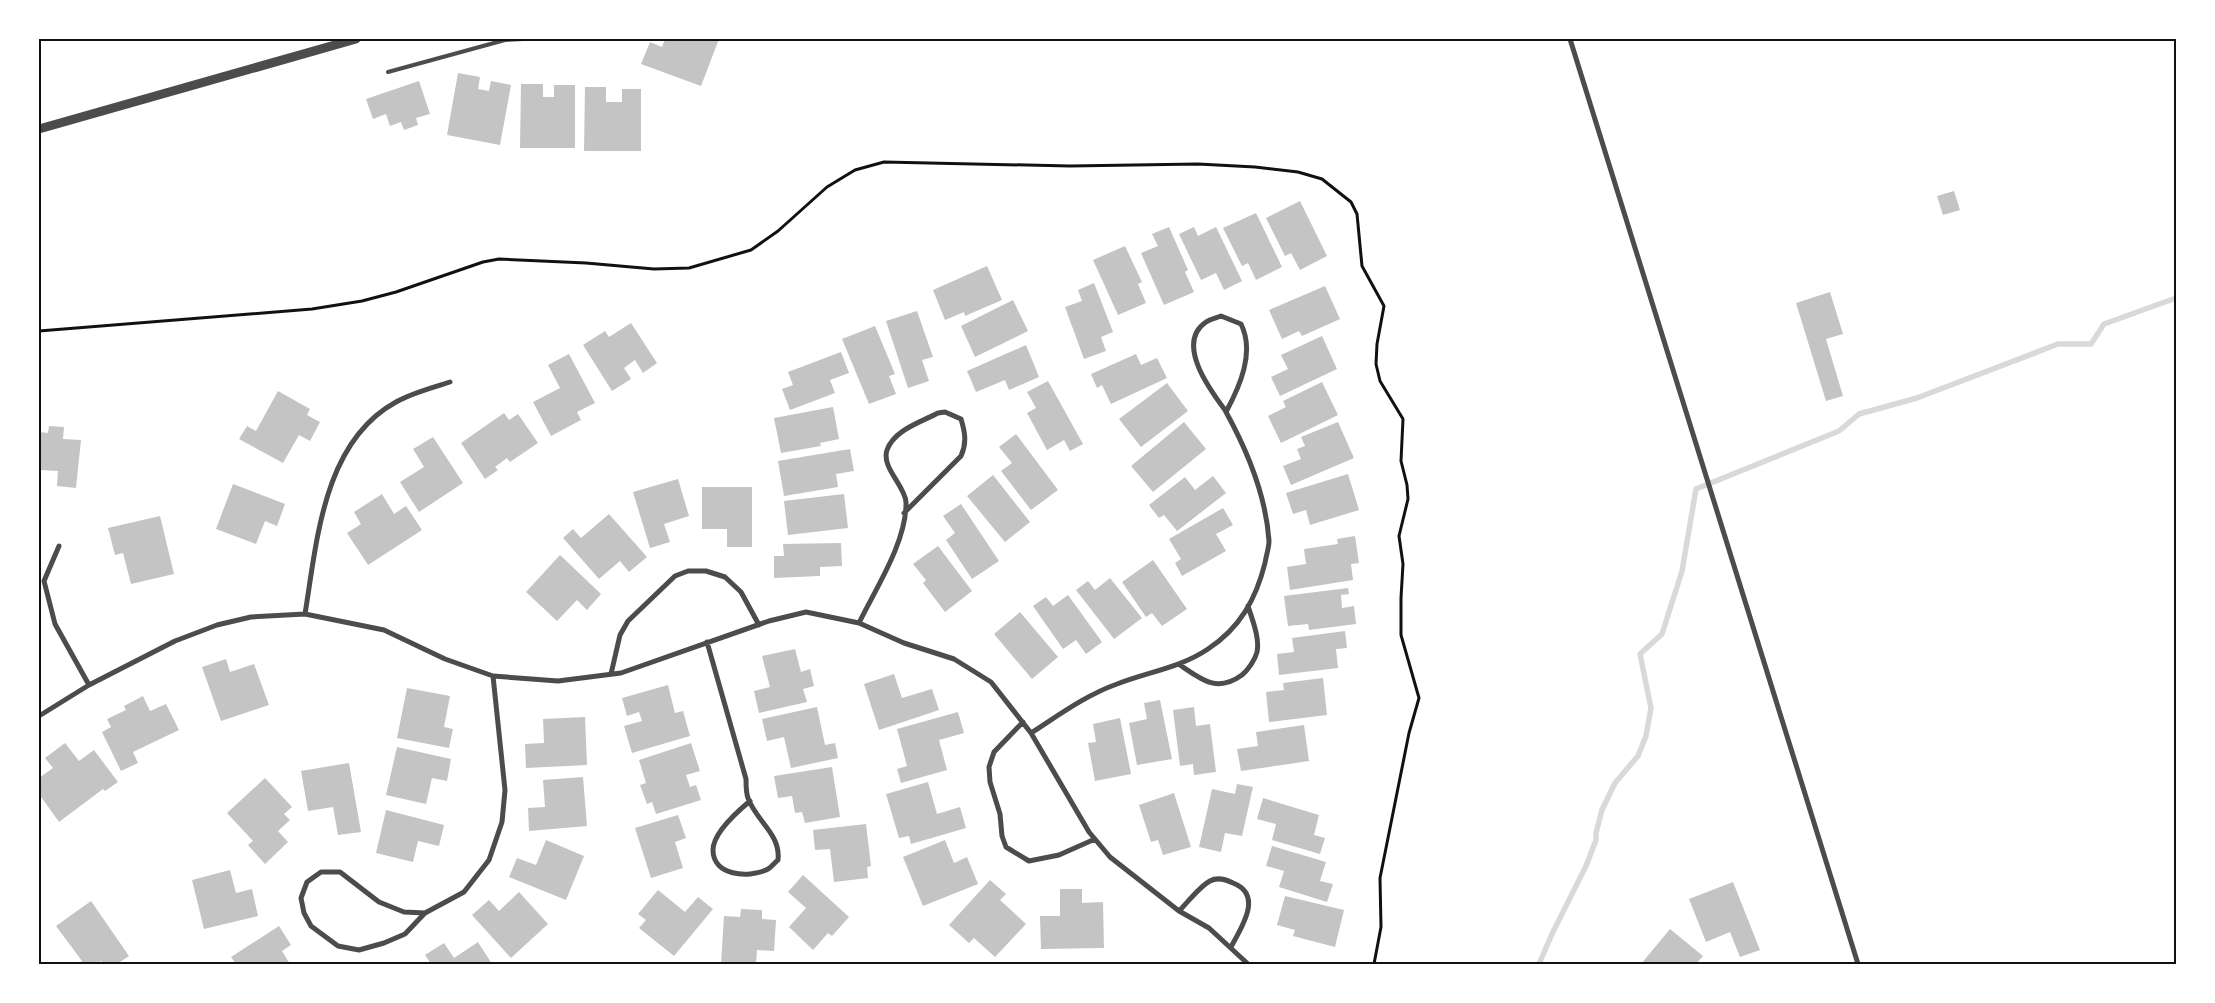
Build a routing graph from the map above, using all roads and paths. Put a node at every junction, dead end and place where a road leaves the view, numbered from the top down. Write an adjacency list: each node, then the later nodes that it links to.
1 (356, 39): 5 (street)
2 (523, 39): 4 (lane)
3 (1570, 39): 30 (street)
4 (388, 72)
5 (39, 129)
6 (39, 331): 29 (path)
7 (450, 382): 12 (street)
8 (1226, 412): 8 (street); 11 (street)
9 (904, 513): 9 (street); 13 (street)
10 (59, 546): 19 (street)
11 (1248, 606): 16 (street); 16 (street)
12 (305, 614): 18 (street); 19 (street)
13 (860, 623): 14 (street); 21 (street)
14 (759, 625): 15 (street); 17 (street)
15 (707, 642): 17 (street); 23 (street)
16 (1180, 664): 22 (street)
17 (611, 674): 18 (street)
18 (493, 676): 26 (street)
19 (89, 685): 20 (street)
20 (39, 716)
21 (1023, 722): 22 (street); 24 (street)
22 (1031, 733): 24 (street)
23 (750, 801): 23 (street)
24 (1095, 840): 25 (street)
25 (1179, 911): 27 (street); 27 (street)
26 (425, 913): 26 (street)
27 (1231, 947): 28 (street)
28 (1248, 964)
29 (1374, 964)
30 (1858, 964)

